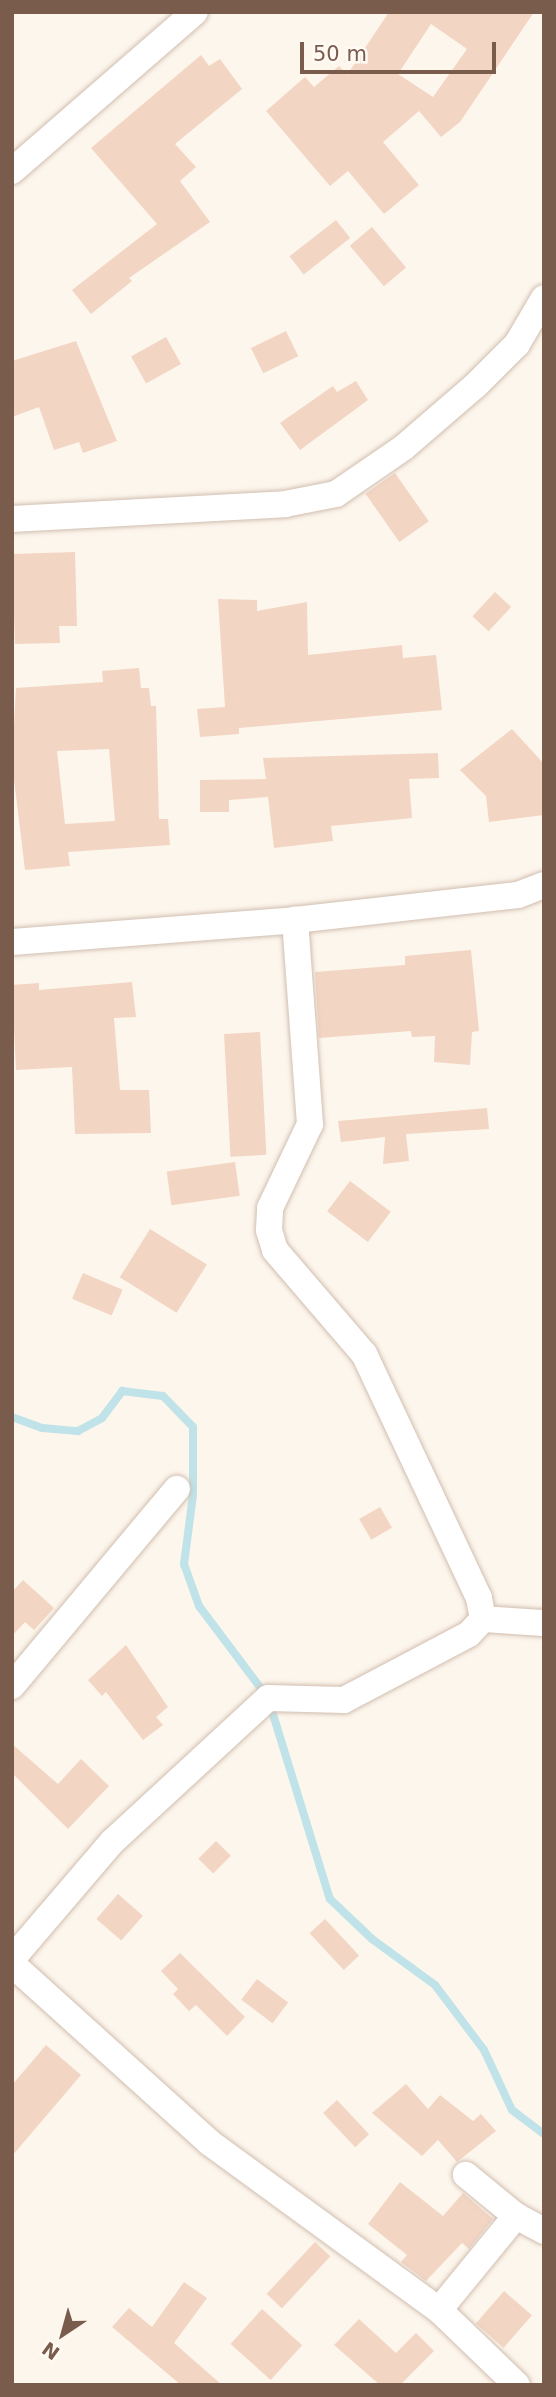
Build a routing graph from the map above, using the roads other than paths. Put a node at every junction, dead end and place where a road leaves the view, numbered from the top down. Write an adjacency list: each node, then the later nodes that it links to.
1 (195, 12): 2 (street)
2 (12, 171)
3 (544, 298): 4 (street)
4 (12, 519)
5 (544, 885): 6 (street)
6 (295, 920): 7 (street); 9 (street)
7 (12, 942)
8 (177, 1489): 11 (street)
9 (483, 1619): 10 (street); 12 (street)
10 (544, 1623)
11 (12, 1686)
12 (12, 1961): 16 (street)
13 (467, 2175): 14 (street)
14 (516, 2216): 15 (street); 16 (street)
15 (544, 2231)
16 (439, 2310): 17 (street)
17 (517, 2385)

